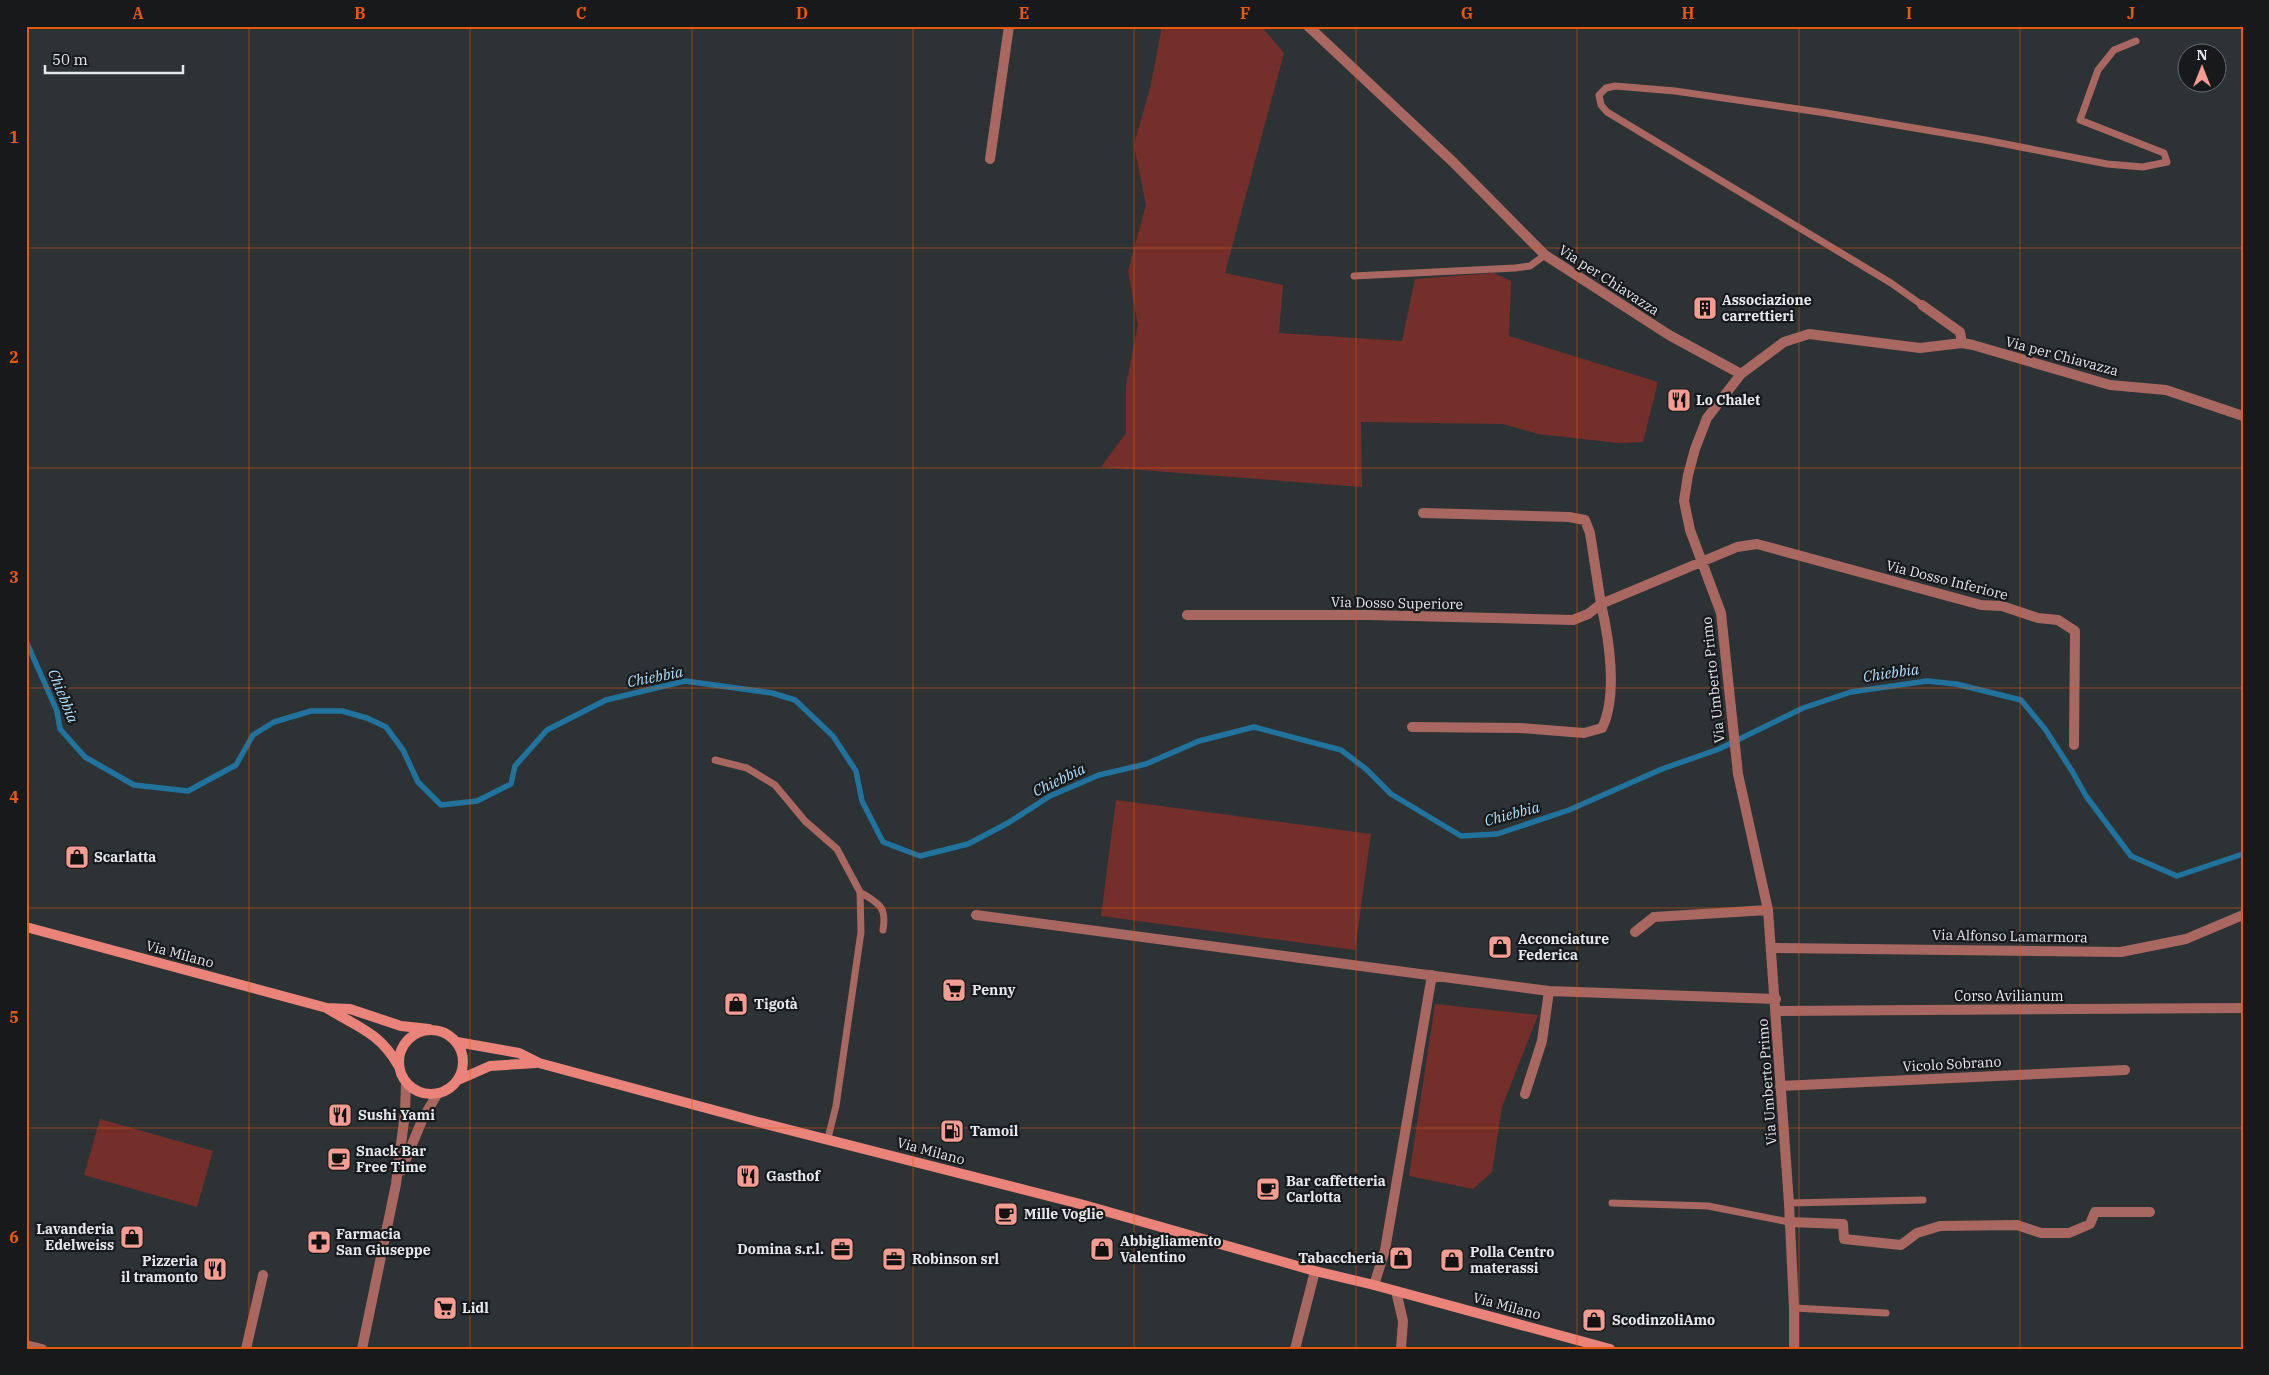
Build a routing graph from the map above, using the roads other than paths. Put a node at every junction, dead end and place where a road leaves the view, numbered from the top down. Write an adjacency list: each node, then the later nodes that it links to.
1 (1009, 26): 4 (street)
2 (1308, 26): 5 (street, Via per Chiavazza)
3 (2136, 41): 7 (lane)
4 (990, 159)
5 (1546, 255): 6 (lane); 9 (street, Via per Chiavazza)
6 (1354, 276)
7 (1922, 306): 8 (street)
8 (1962, 343): 9 (street, Via per Chiavazza); 10 (street, Via per Chiavazza)
9 (1741, 374): 12 (street, Via Umberto Primo)
10 (2243, 416)
11 (1423, 513): 13 (street)
12 (1701, 563): 13 (street, Via Dosso Superiore); 16 (street, Via Dosso Inferiore); 19 (street, Via Umberto Primo)
13 (1601, 604): 14 (street, Via Dosso Superiore); 15 (street)
14 (1187, 615)
15 (1412, 727)
16 (2074, 745)
17 (715, 760): 18 (lane)
18 (860, 892): 23 (lane); 42 (lane)
19 (1768, 910): 24 (street); 25 (street, Via Umberto Primo)
20 (976, 915): 26 (street)
21 (2243, 915): 25 (street, Via Alfonso Lamarmora)
22 (26, 927): 29 (main road, Via Milano)
23 (882, 930)
24 (1635, 932)
25 (1772, 948): 28 (street, Via Umberto Primo)
26 (1432, 976): 27 (street); 51 (street)
27 (1549, 991): 28 (street); 41 (street)
28 (1776, 999): 31 (street, Via Umberto Primo)
29 (327, 1008): 32 (main road, Via Milano); 35 (main road, Via Milano)
30 (2243, 1008): 31 (street, Corso Avilianum)
31 (1776, 1011): 39 (street, Via Umberto Primo)
32 (429, 1029): 33 (main road, Via Milano); 35 (main road)
33 (457, 1042): 34 (main road, Via Milano); 37 (main road)
34 (539, 1063): 37 (main road, Via Milano); 42 (main road, Via Milano)
35 (398, 1065): 38 (main road, Via Milano)
36 (2125, 1070): 39 (street, Vicolo Sobrano)
37 (458, 1080): 40 (main road, Via Milano)
38 (406, 1083): 40 (main road); 43 (street)
39 (1780, 1086): 46 (street, Via Umberto Primo)
40 (438, 1093): 43 (street)
41 (1525, 1094)
42 (828, 1138): 49 (main road, Via Milano)
43 (396, 1184): 58 (street)
44 (1923, 1200): 46 (lane)
45 (1612, 1203): 48 (lane)
46 (1789, 1203): 48 (street, Via Umberto Primo)
47 (2150, 1212): 48 (street)
48 (1789, 1222): 53 (street, Via Umberto Primo)
49 (1315, 1271): 51 (main road, Via Milano); 59 (street)
50 (263, 1275): 57 (street)
51 (1374, 1285): 52 (main road, Via Milano)
52 (1396, 1292): 60 (street); 61 (main road, Via Milano)
53 (1794, 1308): 54 (lane); 62 (street, Via Umberto Primo)
54 (1886, 1312)
55 (26, 1344): 56 (street)
56 (42, 1349)
57 (246, 1349)
58 (362, 1349)
59 (1295, 1349)
60 (1401, 1349)
61 (1610, 1349)
62 (1794, 1349)

